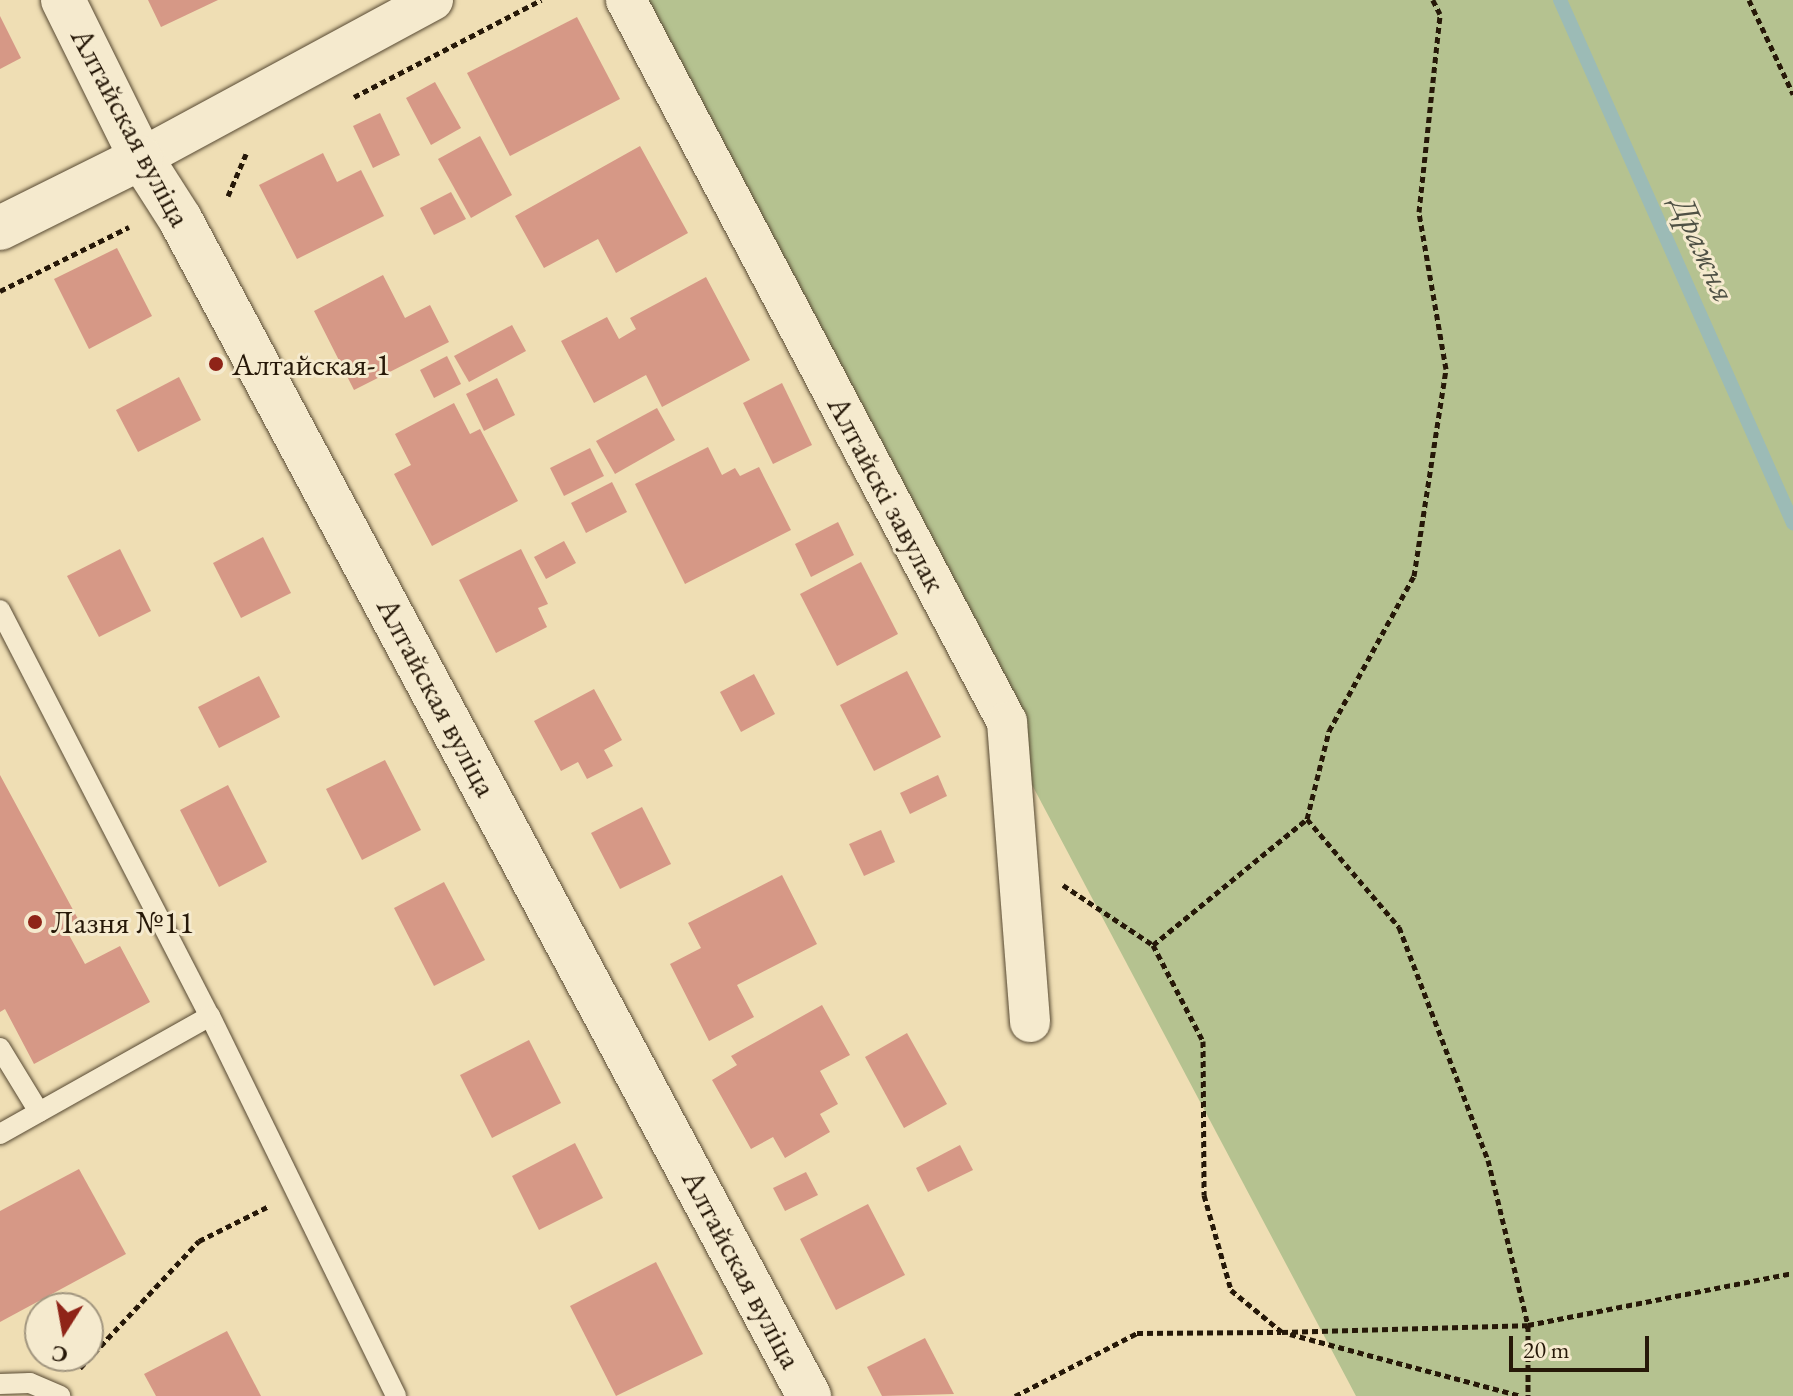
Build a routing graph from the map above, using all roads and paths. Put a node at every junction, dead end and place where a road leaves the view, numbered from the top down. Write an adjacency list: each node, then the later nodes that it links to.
1 (63, 0): 10 (main road, Алтайская вуліца)
2 (433, 0): 10 (street)
3 (541, 0): 8 (path)
4 (626, 0): 17 (street, Алтайскі завулак)
5 (1433, 0): 16 (path)
6 (1749, 0): 7 (path)
7 (1793, 94)
8 (344, 102)
9 (260, 146): 11 (path)
10 (141, 158): 13 (main road); 31 (main road, Алтайская вуліца)
11 (228, 196)
12 (123, 227): 14 (path)
13 (0, 228)
14 (0, 291)
15 (0, 610): 19 (lane)
16 (1307, 819): 18 (path); 26 (path)
17 (1016, 854): 18 (path); 20 (street, Алтайскі завулак)
18 (1153, 945): 27 (path)
19 (210, 1016): 22 (lane); 24 (lane)
20 (1030, 1022)
21 (0, 1048): 22 (lane)
22 (39, 1112): 23 (lane)
23 (0, 1134)
24 (296, 1192): 29 (path); 30 (lane)
25 (1793, 1273): 26 (path)
26 (1528, 1325): 27 (path); 34 (path)
27 (1282, 1332): 32 (path); 33 (path)
28 (0, 1384): 29 (lane)
29 (59, 1394)
30 (396, 1396)
31 (809, 1396)
32 (1015, 1396)
33 (1521, 1396)
34 (1528, 1396)

